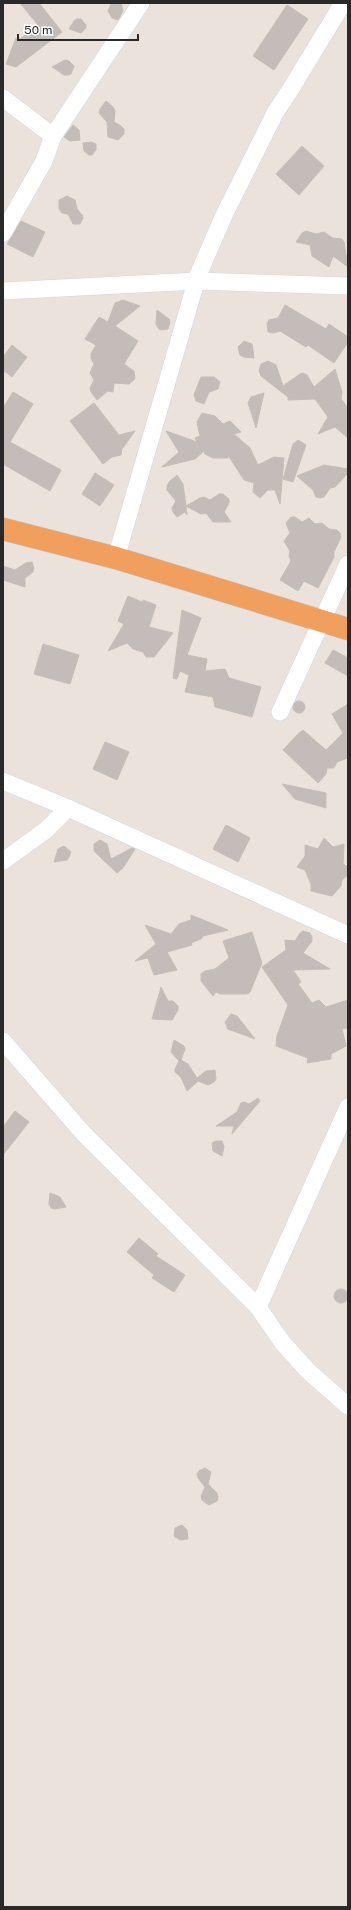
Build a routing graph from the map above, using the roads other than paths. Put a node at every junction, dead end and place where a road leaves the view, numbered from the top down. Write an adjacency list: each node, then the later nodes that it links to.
1 (141, 3): 4 (street)
2 (342, 3): 6 (street)
3 (3, 98): 4 (street)
4 (53, 136): 5 (street)
5 (3, 234)
6 (197, 281): 7 (street); 8 (street); 10 (street)
7 (348, 286)
8 (3, 291)
9 (3, 529): 10 (highway)
10 (116, 558): 12 (highway)
11 (348, 564): 12 (street)
12 (321, 621): 13 (highway); 14 (street)
13 (348, 629)
14 (280, 712)
15 (3, 781): 16 (street)
16 (68, 808): 17 (street); 18 (street)
17 (3, 861)
18 (348, 935)
19 (3, 1041): 21 (street)
20 (348, 1107): 21 (street)
21 (258, 1307): 22 (street)
22 (348, 1406)

